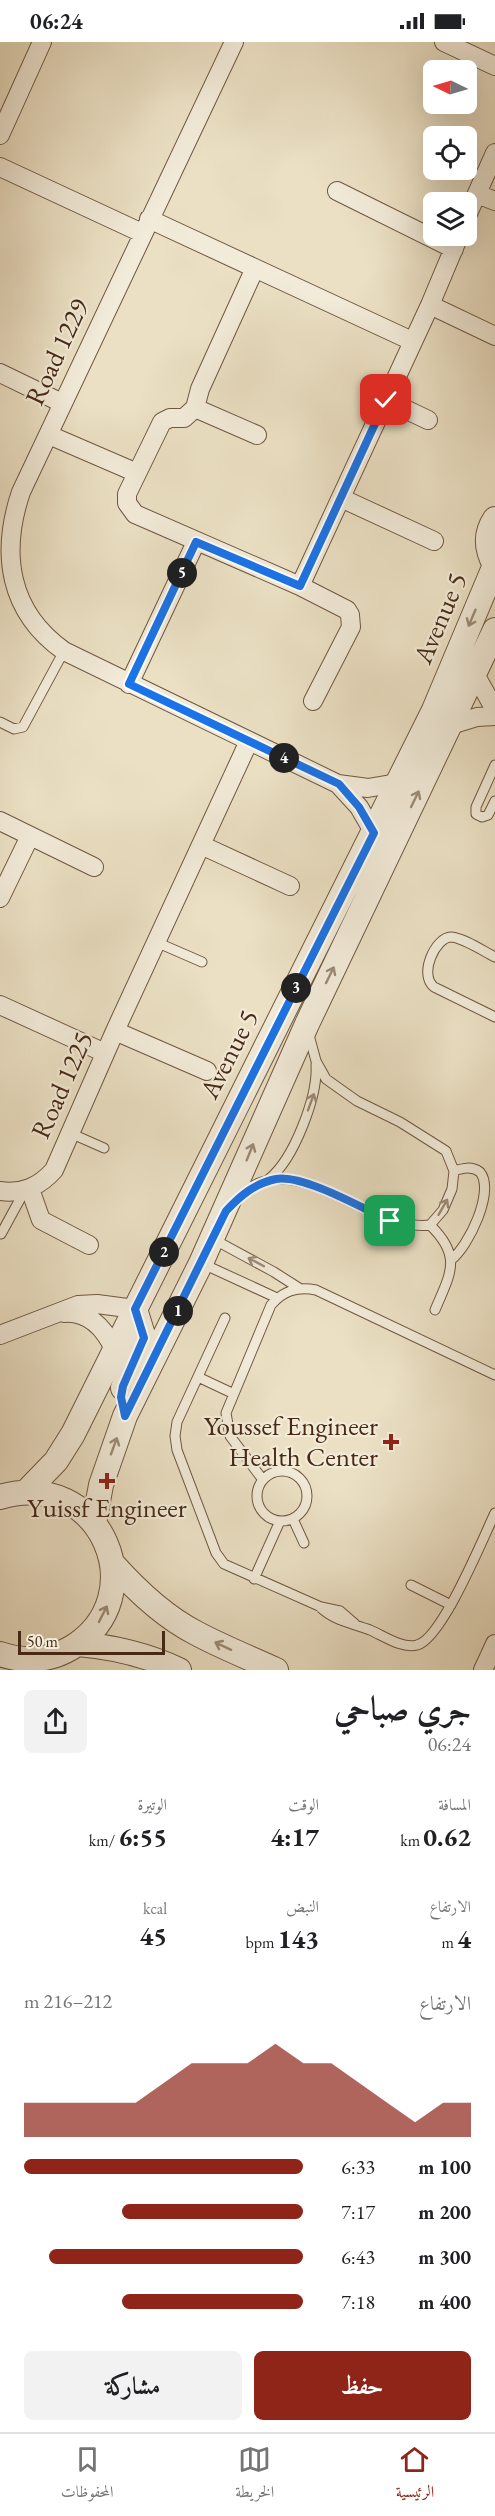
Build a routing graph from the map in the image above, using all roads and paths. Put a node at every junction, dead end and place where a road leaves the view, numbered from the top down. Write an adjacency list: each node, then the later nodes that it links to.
1 (42, 42): 6 (street)
2 (234, 42): 12 (street, Road 1229)
3 (444, 42): 4 (street)
4 (469, 47): 5 (street)
5 (495, 66)
6 (0, 135)
7 (495, 153): 10 (street)
8 (0, 166): 12 (street)
9 (337, 190): 13 (street)
10 (477, 194): 11 (street)
11 (495, 201)
12 (146, 226): 15 (street); 21 (street, Road 1229)
13 (423, 228)
14 (454, 246): 16 (street)
15 (255, 268): 18 (street); 22 (street)
16 (430, 306): 17 (street); 18 (street)
17 (495, 336)
18 (412, 341): 20 (street)
19 (0, 373): 21 (street)
20 (386, 400): 23 (street); 27 (street)
21 (62, 403): 24 (street, Road 1229)
22 (195, 408): 25 (street); 26 (street)
23 (428, 420)
24 (49, 435): 26 (street); 34 (street, Road 1229)
25 (256, 435)
26 (137, 473): 30 (street)
27 (341, 498): 29 (street); 32 (street)
28 (495, 519): 31 (street)
29 (434, 541)
30 (196, 542): 32 (street); 36 (street)
31 (495, 565): 44 (street, Avenue 5, one-way to 44)
32 (300, 586): 37 (street)
33 (495, 630): 35 (street, Avenue 5)
34 (64, 651): 36 (street, Road 1229); 40 (lane)
35 (475, 674): 38 (street); 41 (street, Avenue 5)
36 (129, 684): 42 (street, Road 1229)
37 (313, 701)
38 (495, 710)
39 (495, 716): 41 (street)
40 (0, 722)
41 (451, 725): 59 (street, Avenue 5, one-way to 41)
42 (249, 741): 45 (street, Road 1229); 50 (street, Road 1225)
43 (495, 765): 46 (lane)
44 (397, 783): 45 (street, Road 1229); 48 (street, Avenue 5)
45 (339, 784): 48 (street, Road 1229)
46 (495, 801)
47 (0, 822): 49 (street)
48 (374, 833): 79 (street, Avenue 5)
49 (30, 836): 51 (street); 53 (street)
50 (201, 845): 52 (street); 54 (street, Road 1225)
51 (94, 867)
52 (290, 886)
53 (0, 898)
54 (156, 942): 56 (lane); 60 (street, Road 1225)
55 (495, 957): 58 (lane)
56 (202, 962)
57 (0, 1005): 61 (street)
58 (495, 1017)
59 (307, 1024): 62 (lane); 70 (street, Avenue 5, one-way to 59)
60 (115, 1031): 61 (street, Road 1225); 63 (street, Road 1225)
61 (105, 1053): 64 (street, Road 1225)
62 (316, 1061): 66 (lane); 67 (lane, one-way to 62)
63 (207, 1071)
64 (70, 1133): 65 (lane); 68 (street, Road 1225)
65 (104, 1148)
66 (454, 1172): 71 (lane, one-way to 66); 75 (lane)
67 (259, 1185): 70 (lane); 71 (lane)
68 (27, 1190): 69 (street); 72 (lane); 74 (street)
69 (0, 1191)
70 (226, 1211): 73 (street, Avenue 5)
71 (430, 1225): 75 (lane)
72 (1, 1234)
73 (212, 1239): 76 (street, Avenue 5); 77 (lane, one-way to 73)
74 (90, 1245)
75 (451, 1260): 80 (lane)
76 (201, 1263): 78 (lane); 88 (street, Avenue 5)
77 (299, 1288): 78 (lane); 85 (lane)
78 (277, 1298): 87 (lane)
79 (135, 1309): 81 (street); 84 (street, Avenue 5); 88 (street)
80 (435, 1310)
81 (50, 1314): 83 (street); 84 (street)
82 (225, 1318): 86 (lane)
83 (0, 1335)
84 (114, 1349): 90 (street, Avenue 5)
85 (495, 1375)
86 (198, 1377): 87 (lane); 98 (lane)
87 (232, 1393): 89 (lane)
88 (125, 1416): 95 (street, Avenue 5, one-way to 88)
89 (262, 1480): 93 (lane); 94 (lane)
90 (26, 1492): 91 (street); 95 (street)
91 (0, 1497)
92 (495, 1513): 100 (lane)
93 (293, 1519): 94 (lane); 96 (lane)
94 (280, 1521): 98 (lane)
95 (94, 1523): 97 (street)
96 (304, 1543)
97 (112, 1563): 101 (street, one-way to 97); 106 (street, one-way to 97)
98 (254, 1578): 100 (lane)
99 (411, 1586): 100 (lane)
100 (451, 1605)
101 (78, 1644): 104 (street); 105 (street)
102 (495, 1644): 107 (street)
103 (0, 1654): 104 (street)
104 (25, 1665)
105 (179, 1670)
106 (276, 1670)
107 (483, 1670)

